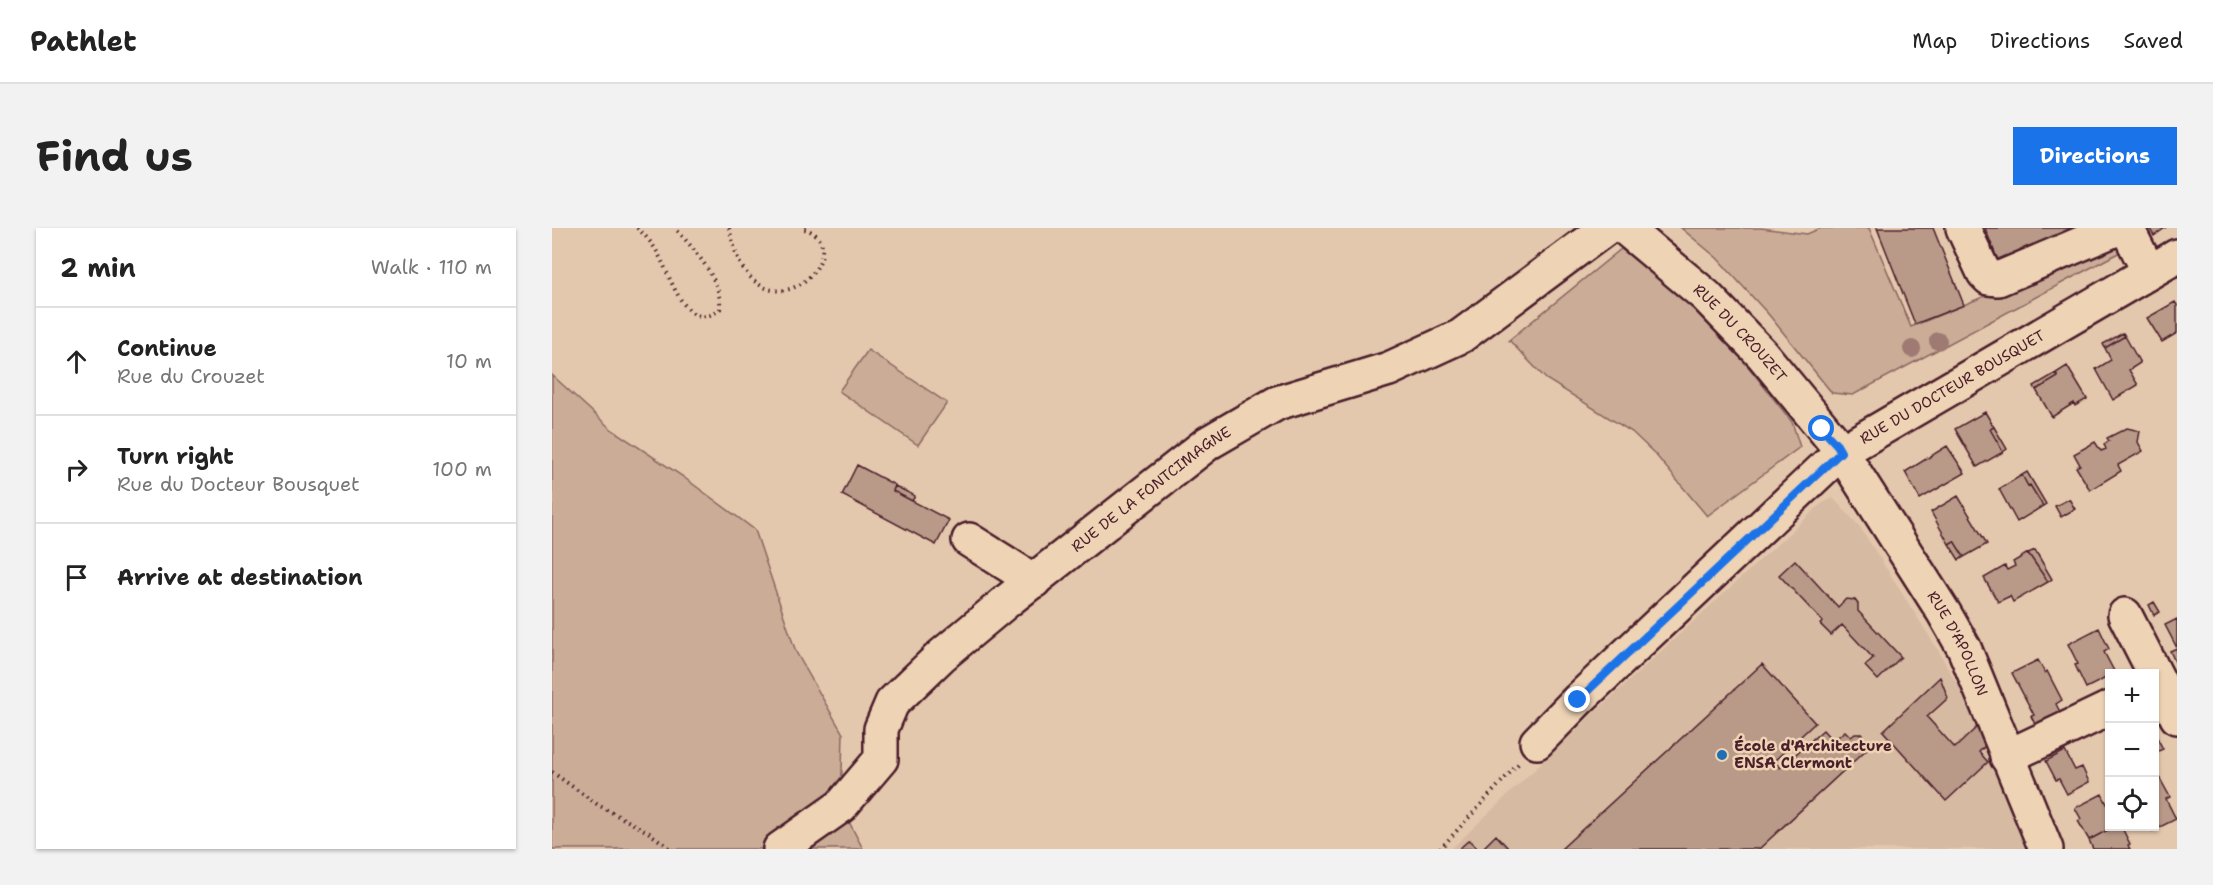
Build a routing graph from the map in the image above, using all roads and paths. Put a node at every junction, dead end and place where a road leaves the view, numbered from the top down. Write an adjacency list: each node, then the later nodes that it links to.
1 (637, 228): 2 (path)
2 (675, 228)
3 (729, 228): 4 (path)
4 (800, 228)
5 (1606, 228): 14 (street, RUE DE LA FONTCIMAGNE)
6 (1626, 228): 12 (street, RUE DU CROUZET)
7 (1963, 228): 8 (street)
8 (2118, 228)
9 (2127, 228): 11 (street)
10 (2177, 256): 11 (street, RUE DU DOCTEUR BOUSQUET)
11 (2149, 272): 12 (street, RUE DU DOCTEUR BOUSQUET)
12 (1841, 452): 19 (street, RUE DU DOCTEUR BOUSQUET); 20 (street, RUE D'APOLLON)
13 (969, 540): 14 (street)
14 (1034, 581): 23 (street, RUE DE LA FONTCIMAGNE)
15 (2125, 615): 16 (street)
16 (2164, 682): 18 (street)
17 (2105, 710): 20 (street)
18 (2177, 717)
19 (1537, 742): 24 (path)
20 (2007, 757): 25 (street, RUE D'APOLLON)
21 (552, 772): 22 (path)
22 (671, 849)
23 (780, 849)
24 (1440, 849)
25 (2046, 849)

